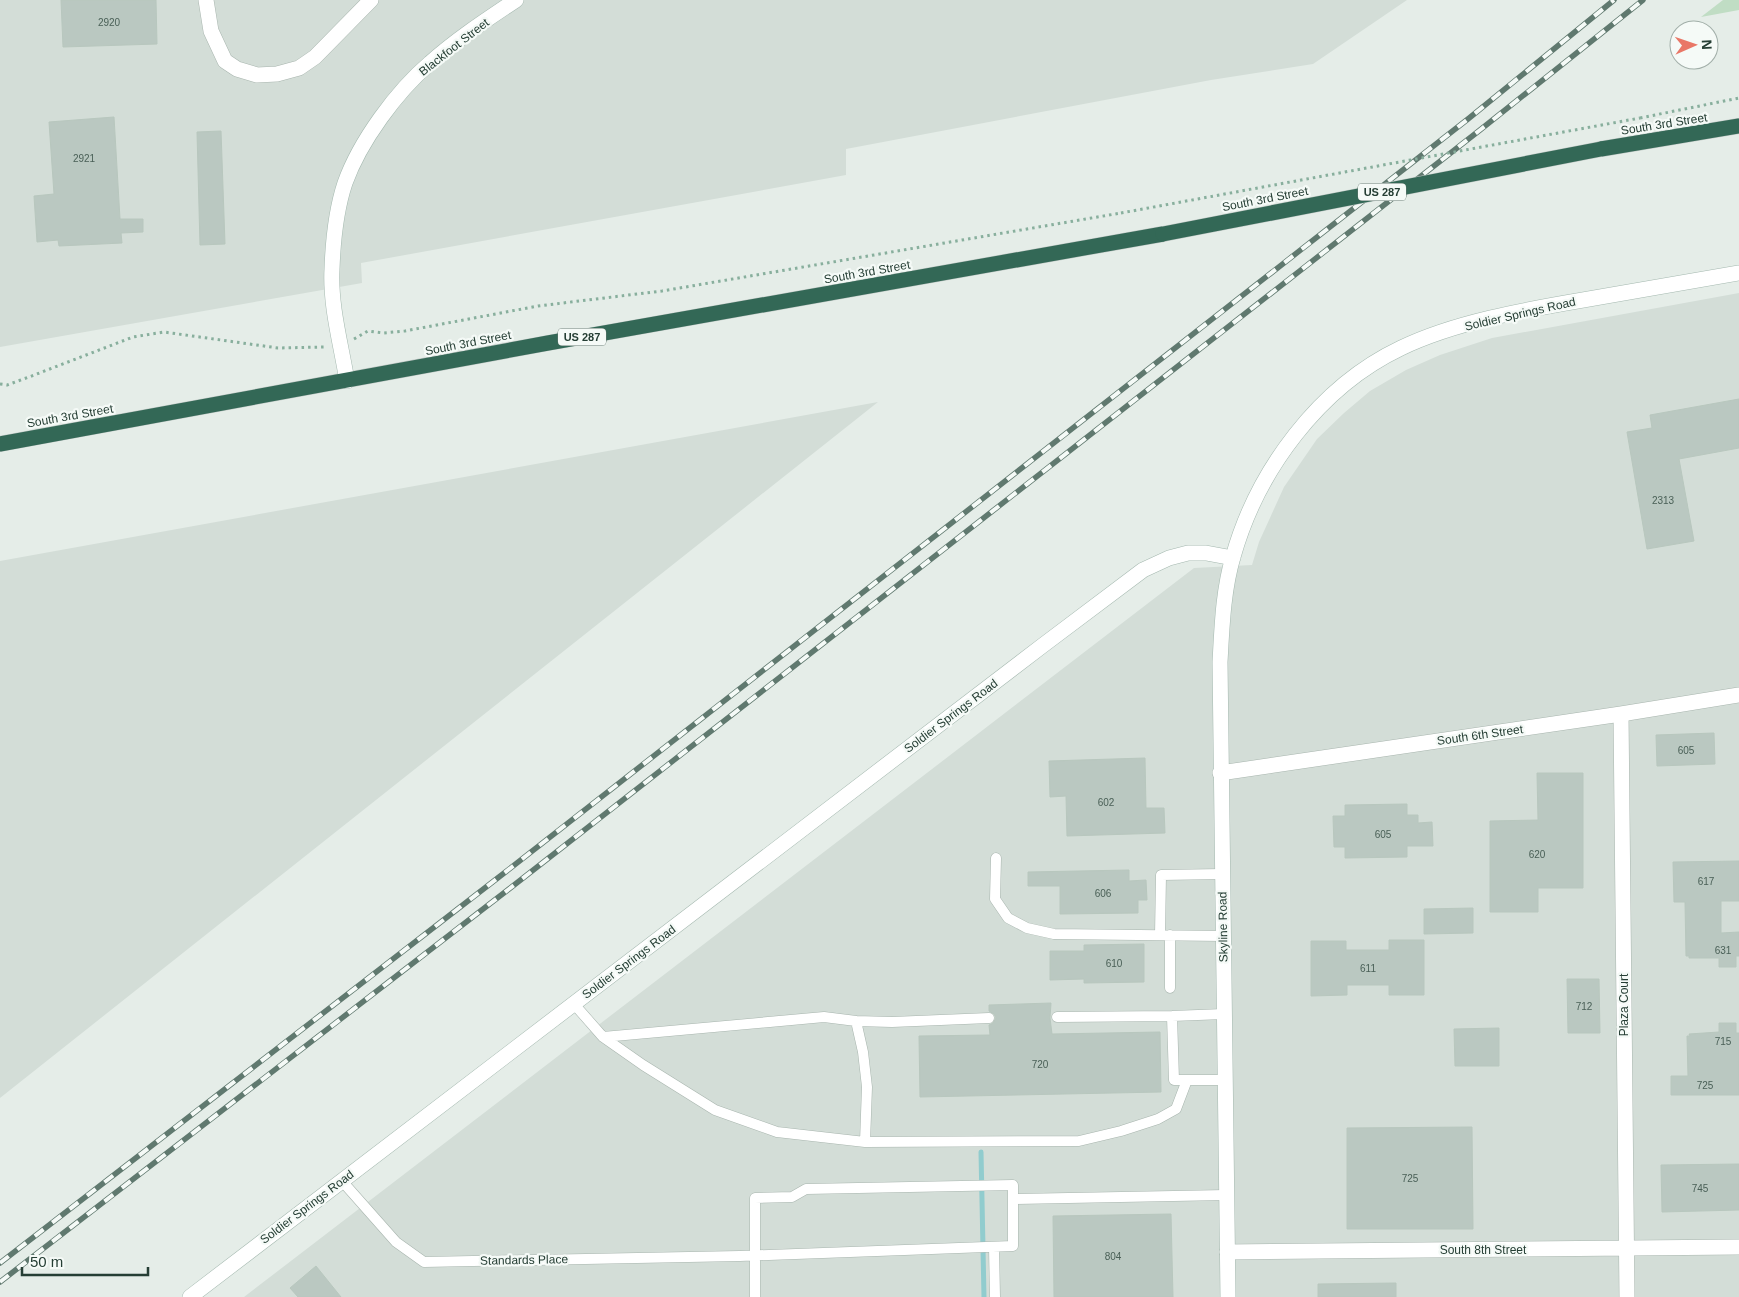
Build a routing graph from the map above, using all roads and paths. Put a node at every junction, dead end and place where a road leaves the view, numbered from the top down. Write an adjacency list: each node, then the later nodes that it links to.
1 (206, 0): 2 (street)
2 (371, 0)
3 (516, 0): 7 (street, Blackfoot Street)
4 (1739, 98): 7 (path, bridge)
5 (1739, 126): 8 (highway, South 3rd Street / US 287, bridge)
6 (1739, 273): 11 (street, Soldier Springs Road)
7 (341, 347): 8 (street, Blackfoot Street); 9 (path)
8 (347, 381): 10 (highway, South 3rd Street / US 287)
9 (0, 384)
10 (0, 444)
11 (1232, 558): 14 (street, Skyline Road); 20 (street, Soldier Springs Road)
12 (1739, 695): 13 (street, South 6th Street)
13 (1621, 714): 14 (street, South 6th Street); 35 (street, Plaza Court)
14 (1220, 773): 16 (street, Skyline Road)
15 (996, 858): 17 (lane)
16 (1222, 874): 17 (lane); 18 (street, Skyline Road)
17 (1165, 935): 18 (lane); 19 (lane)
18 (1223, 936): 21 (street, Skyline Road)
19 (1170, 988)
20 (574, 1004): 26 (lane); 30 (street, Soldier Springs Road)
21 (1224, 1014): 22 (lane); 28 (street, Skyline Road)
22 (1172, 1016): 23 (lane); 27 (lane)
23 (1057, 1017)
24 (989, 1018): 25 (lane)
25 (856, 1021): 26 (lane); 29 (lane)
26 (603, 1037): 29 (lane)
27 (1187, 1080): 28 (lane); 29 (lane)
28 (1225, 1080): 31 (street, Skyline Road)
29 (865, 1142)
30 (342, 1181): 37 (lane, Standards Place); 38 (street, Soldier Springs Road)
31 (1226, 1194): 32 (lane); 36 (street, Skyline Road)
32 (1013, 1199): 33 (lane, Standards Place); 37 (lane)
33 (994, 1247): 37 (lane, Standards Place); 40 (lane)
34 (1739, 1247): 35 (street, South 8th Street)
35 (1627, 1249): 36 (street, South 8th Street); 42 (street, Plaza Court)
36 (1227, 1252): 41 (street, Skyline Road)
37 (755, 1256): 39 (lane)
38 (190, 1297)
39 (755, 1297)
40 (995, 1297)
41 (1228, 1297)
42 (1628, 1297)

